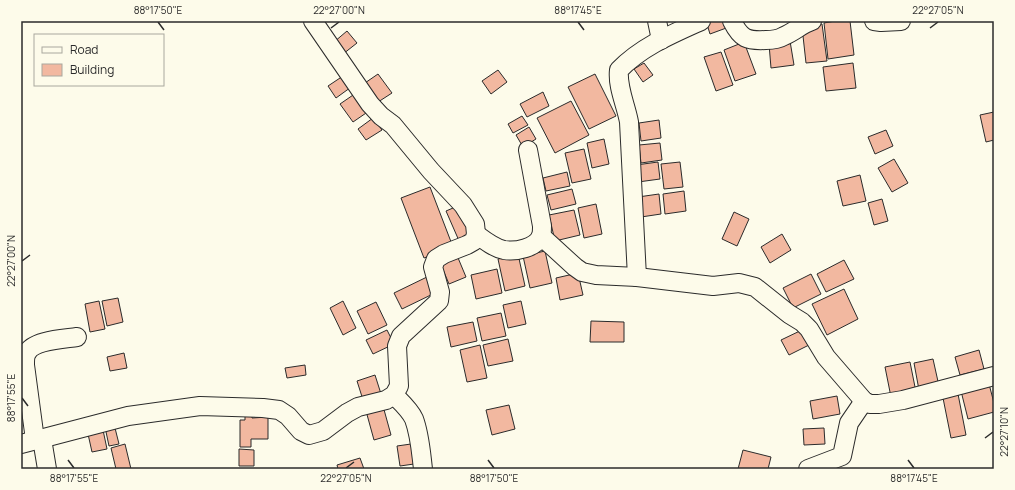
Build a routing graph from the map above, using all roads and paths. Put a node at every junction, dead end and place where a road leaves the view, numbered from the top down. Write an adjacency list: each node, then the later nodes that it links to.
1 (313, 21): 10 (street)
2 (657, 21): 8 (street)
3 (701, 21): 8 (street)
4 (732, 21): 5 (street)
5 (812, 21)
6 (874, 21): 7 (street)
7 (901, 21)
8 (661, 40): 12 (street)
9 (528, 150): 11 (street)
10 (476, 234): 11 (street); 15 (street)
11 (540, 236): 12 (street)
12 (637, 277): 16 (street)
13 (77, 337): 17 (street)
14 (994, 376): 16 (street)
15 (394, 395): 17 (street); 19 (street)
16 (864, 401): 20 (street)
17 (33, 441): 18 (street)
18 (46, 469)
19 (423, 469)
20 (808, 469)

